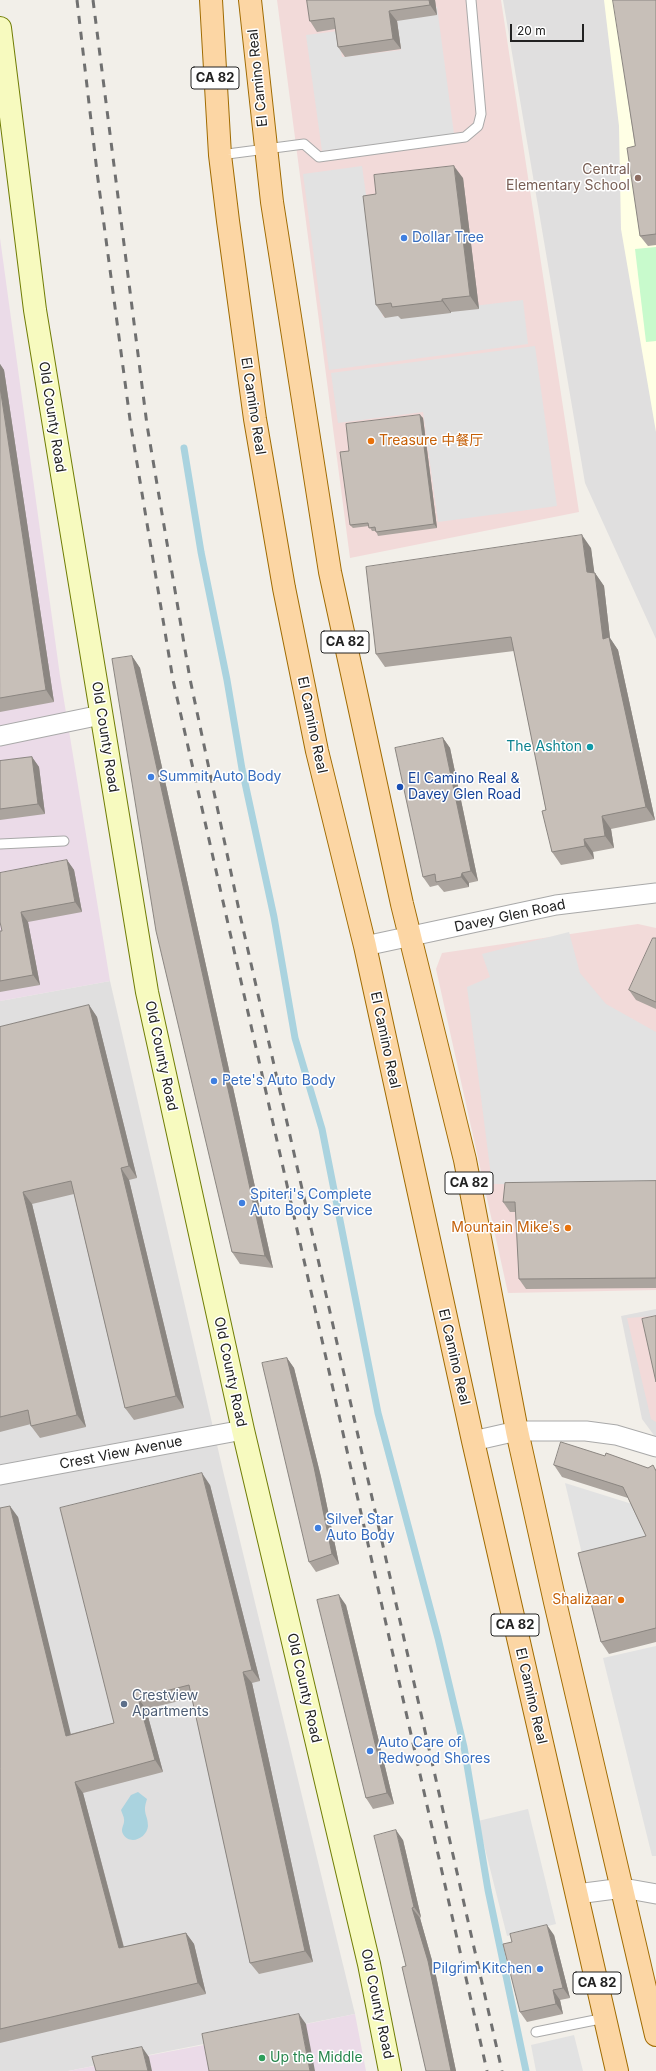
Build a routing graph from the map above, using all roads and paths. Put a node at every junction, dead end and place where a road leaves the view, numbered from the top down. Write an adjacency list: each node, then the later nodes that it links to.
1 (211, 0): 6 (main road, El Camino Real / CA 82)
2 (250, 0): 5 (main road, El Camino Real / CA 82)
3 (471, 0): 5 (lane)
4 (0, 28): 7 (street, Old County Road)
5 (266, 150): 6 (lane); 12 (main road, El Camino Real / CA 82)
6 (220, 155): 13 (main road, El Camino Real / CA 82)
7 (101, 715): 8 (street); 14 (street, Old County Road)
8 (0, 736)
9 (64, 841): 10 (lane)
10 (0, 844)
11 (656, 893): 12 (street, Davey Glen Road)
12 (411, 937): 13 (street, Davey Glen Road); 15 (main road, El Camino Real / CA 82)
13 (365, 946): 16 (main road, El Camino Real / CA 82)
14 (243, 1430): 18 (street, Crest View Avenue); 25 (street, Old County Road)
15 (517, 1431): 16 (street); 17 (street); 19 (main road, El Camino Real / CA 82)
16 (473, 1441): 20 (main road, El Camino Real / CA 82)
17 (656, 1447)
18 (0, 1475)
19 (623, 1888): 20 (street); 21 (street); 24 (main road, El Camino Real / CA 82)
20 (577, 1894): 22 (main road, El Camino Real / CA 82)
21 (656, 1894)
22 (605, 2018): 23 (lane); 26 (main road, El Camino Real / CA 82)
23 (536, 2032)
24 (656, 2035)
25 (390, 2071)
26 (617, 2071)

